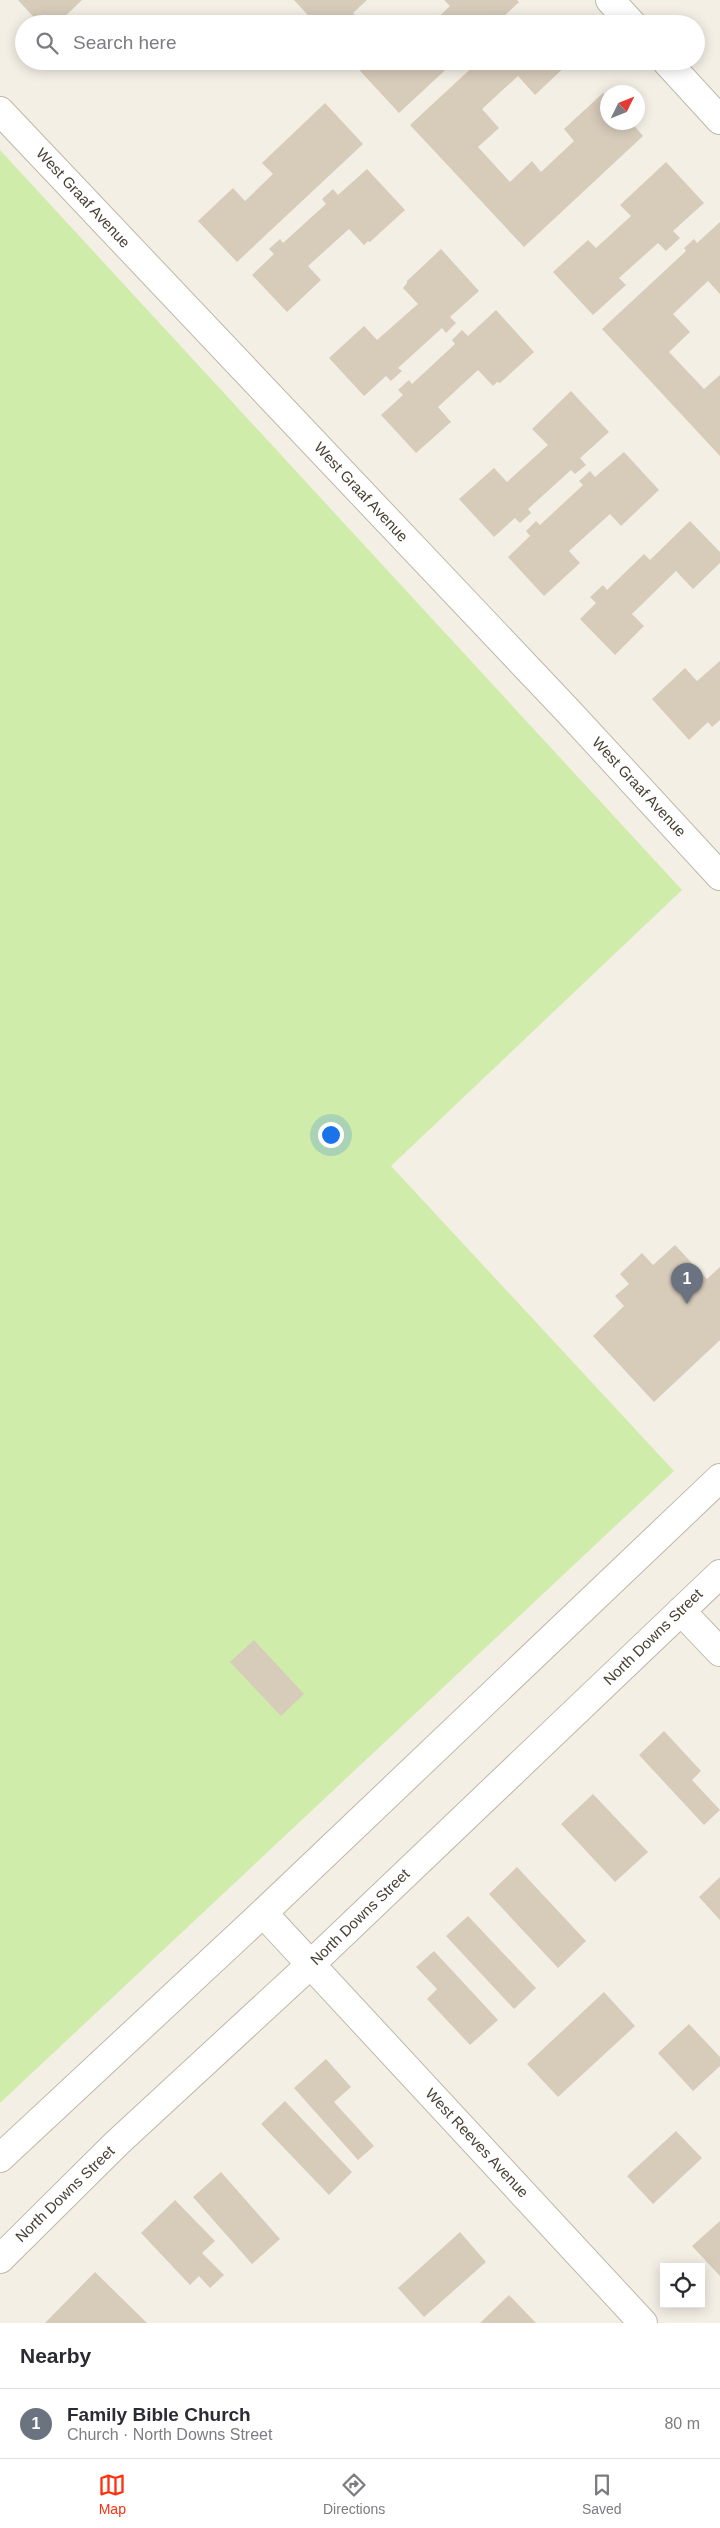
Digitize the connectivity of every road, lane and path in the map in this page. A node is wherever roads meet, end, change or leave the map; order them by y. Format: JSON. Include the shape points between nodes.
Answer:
{"nodes":[{"id":1,"x":610,"y":0,"type":"edge"},
{"id":2,"x":624,"y":15,"type":"edge"},
{"id":3,"x":674,"y":70,"type":"edge"},
{"id":4,"x":0,"y":110,"type":"edge"},
{"id":5,"x":720,"y":120,"type":"edge"},
{"id":6,"x":720,"y":876,"type":"edge"},
{"id":7,"x":720,"y":1478,"type":"edge"},
{"id":8,"x":720,"y":1574,"type":"edge"},
{"id":9,"x":681,"y":1610,"type":"junction"},
{"id":10,"x":720,"y":1652,"type":"edge"},
{"id":11,"x":263,"y":1913,"type":"junction"},
{"id":12,"x":311,"y":1964,"type":"junction"},
{"id":13,"x":0,"y":2158,"type":"edge"},
{"id":14,"x":0,"y":2258,"type":"edge"},
{"id":15,"x":643,"y":2323,"type":"edge"}],
"edges":[{"from":1,"to":2,"type":"street"},
{"from":3,"to":5,"type":"street"},
{"from":4,"to":6,"type":"street","name":"West Graaf Avenue","via":[[568,710]]},
{"from":7,"to":11,"type":"street"},
{"from":8,"to":9,"type":"street","name":"North Downs Street"},
{"from":9,"to":10,"type":"street"},
{"from":9,"to":12,"type":"street","name":"North Downs Street"},
{"from":11,"to":12,"type":"street","name":"West Reeves Avenue"},
{"from":11,"to":13,"type":"street"},
{"from":12,"to":14,"type":"street","name":"North Downs Street","via":[[117,2143]]},
{"from":12,"to":15,"type":"street","name":"West Reeves Avenue"}]}
